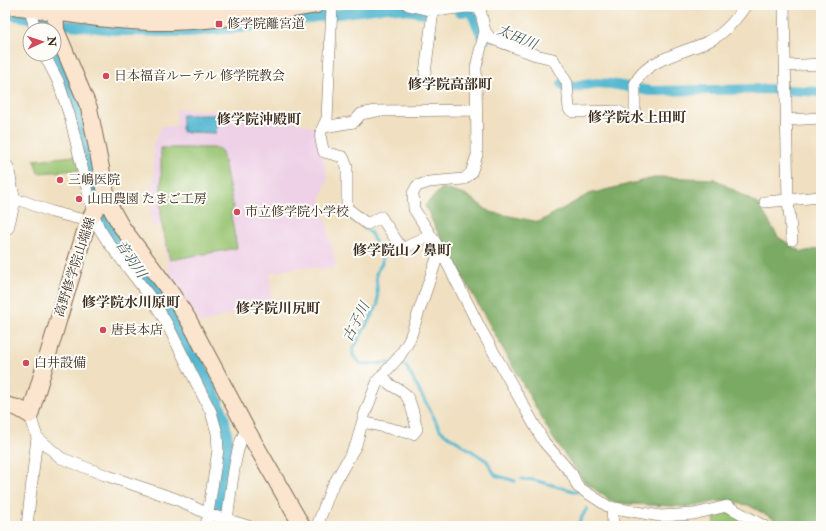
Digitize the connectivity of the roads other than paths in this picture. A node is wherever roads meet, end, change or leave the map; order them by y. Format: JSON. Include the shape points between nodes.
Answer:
{"nodes":[{"id":1,"x":7,"y":5,"type":"edge"},
{"id":2,"x":95,"y":5,"type":"edge"},
{"id":3,"x":243,"y":5,"type":"edge"},
{"id":4,"x":316,"y":5,"type":"edge"},
{"id":5,"x":408,"y":5,"type":"edge"},
{"id":6,"x":746,"y":5,"type":"edge"},
{"id":7,"x":784,"y":5,"type":"edge"},
{"id":8,"x":479,"y":6,"type":"edge"},
{"id":9,"x":433,"y":11,"type":"junction"},
{"id":10,"x":333,"y":12,"type":"edge"},
{"id":11,"x":39,"y":13,"type":"edge"},
{"id":12,"x":485,"y":31,"type":"junction"},
{"id":13,"x":48,"y":62,"type":"edge"},
{"id":14,"x":821,"y":64,"type":"edge"},
{"id":15,"x":786,"y":66,"type":"junction"},
{"id":16,"x":425,"y":73,"type":"dead end"},
{"id":17,"x":475,"y":110,"type":"junction"},
{"id":18,"x":821,"y":118,"type":"edge"},
{"id":19,"x":787,"y":120,"type":"junction"},
{"id":20,"x":323,"y":127,"type":"junction"},
{"id":21,"x":5,"y":167,"type":"edge"},
{"id":22,"x":821,"y":197,"type":"edge"},
{"id":23,"x":788,"y":200,"type":"junction"},
{"id":24,"x":15,"y":201,"type":"junction"},
{"id":25,"x":765,"y":202,"type":"dead end"},
{"id":26,"x":97,"y":206,"type":"junction"},
{"id":27,"x":5,"y":228,"type":"edge"},
{"id":28,"x":430,"y":235,"type":"junction"},
{"id":29,"x":792,"y":240,"type":"dead end"},
{"id":30,"x":440,"y":249,"type":"junction"},
{"id":31,"x":383,"y":374,"type":"junction"},
{"id":32,"x":5,"y":405,"type":"edge"},
{"id":33,"x":30,"y":415,"type":"junction"},
{"id":34,"x":362,"y":422,"type":"junction"},
{"id":35,"x":247,"y":430,"type":"junction"},
{"id":36,"x":37,"y":437,"type":"junction"},
{"id":37,"x":612,"y":507,"type":"junction"},
{"id":38,"x":208,"y":514,"type":"junction"},
{"id":39,"x":226,"y":523,"type":"edge"},
{"id":40,"x":27,"y":526,"type":"edge"},
{"id":41,"x":206,"y":526,"type":"edge"},
{"id":42,"x":248,"y":526,"type":"edge"},
{"id":43,"x":302,"y":526,"type":"edge"},
{"id":44,"x":317,"y":526,"type":"edge"},
{"id":45,"x":613,"y":526,"type":"edge"},
{"id":46,"x":764,"y":526,"type":"edge"}],
"edges":[{"from":1,"to":11,"type":"street"},
{"from":2,"to":3,"type":"street","via":[[170,9],[212,9]]},
{"from":4,"to":11,"type":"street","via":[[218,19],[172,22]]},
{"from":5,"to":9,"type":"street"},
{"from":6,"to":12,"type":"street","via":[[725,30],[711,40],[656,62],[637,80],[635,117],[626,116],[618,110],[573,112],[569,109],[567,83],[553,59],[490,38]]},
{"from":7,"to":15,"type":"street"},
{"from":8,"to":9,"type":"street"},
{"from":8,"to":12,"type":"street"},
{"from":9,"to":16,"type":"street"},
{"from":10,"to":20,"type":"street","via":[[327,119]]},
{"from":11,"to":26,"type":"street","name":"高野修学院山端線","via":[[56,30],[89,108]]},
{"from":12,"to":17,"type":"street","via":[[476,67]]},
{"from":13,"to":26,"type":"street","via":[[58,81]]},
{"from":14,"to":15,"type":"street"},
{"from":15,"to":19,"type":"street"},
{"from":17,"to":20,"type":"street","via":[[376,111],[361,114],[354,122]]},
{"from":17,"to":28,"type":"street","via":[[477,154],[471,173],[464,179],[429,182],[417,186],[413,193],[414,209]]},
{"from":18,"to":19,"type":"street"},
{"from":19,"to":23,"type":"street"},
{"from":20,"to":28,"type":"street","via":[[320,132],[324,152],[343,157],[347,166],[347,208],[367,224],[381,217],[402,249]]},
{"from":21,"to":24,"type":"street","via":[[8,167]]},
{"from":22,"to":23,"type":"street"},
{"from":23,"to":25,"type":"street"},
{"from":23,"to":29,"type":"street"},
{"from":24,"to":26,"type":"street","via":[[23,201],[52,212]]},
{"from":24,"to":27,"type":"street","via":[[8,228]]},
{"from":26,"to":33,"type":"street","name":"高野修学院山端線"},
{"from":26,"to":35,"type":"street","via":[[121,226],[170,290]]},
{"from":26,"to":38,"type":"street","via":[[108,242],[154,302],[211,412],[217,433],[218,450]]},
{"from":28,"to":30,"type":"street"},
{"from":30,"to":31,"type":"street","via":[[409,341],[399,357]]},
{"from":30,"to":37,"type":"street","via":[[480,328],[544,442],[572,474],[578,487]]},
{"from":31,"to":34,"type":"street","via":[[378,380]]},
{"from":31,"to":34,"type":"street","via":[[388,384],[408,398],[417,429],[413,434]]},
{"from":32,"to":33,"type":"street","via":[[18,408]]},
{"from":33,"to":36,"type":"street"},
{"from":34,"to":44,"type":"street","via":[[356,445],[331,489]]},
{"from":35,"to":39,"type":"street","via":[[243,434],[235,466]]},
{"from":35,"to":43,"type":"street"},
{"from":36,"to":38,"type":"street","via":[[61,458],[176,499]]},
{"from":36,"to":40,"type":"street"},
{"from":37,"to":45,"type":"street"},
{"from":37,"to":46,"type":"street","via":[[660,516],[694,514],[727,506]]},
{"from":38,"to":39,"type":"street"},
{"from":38,"to":41,"type":"street"},
{"from":39,"to":42,"type":"street"}]}
